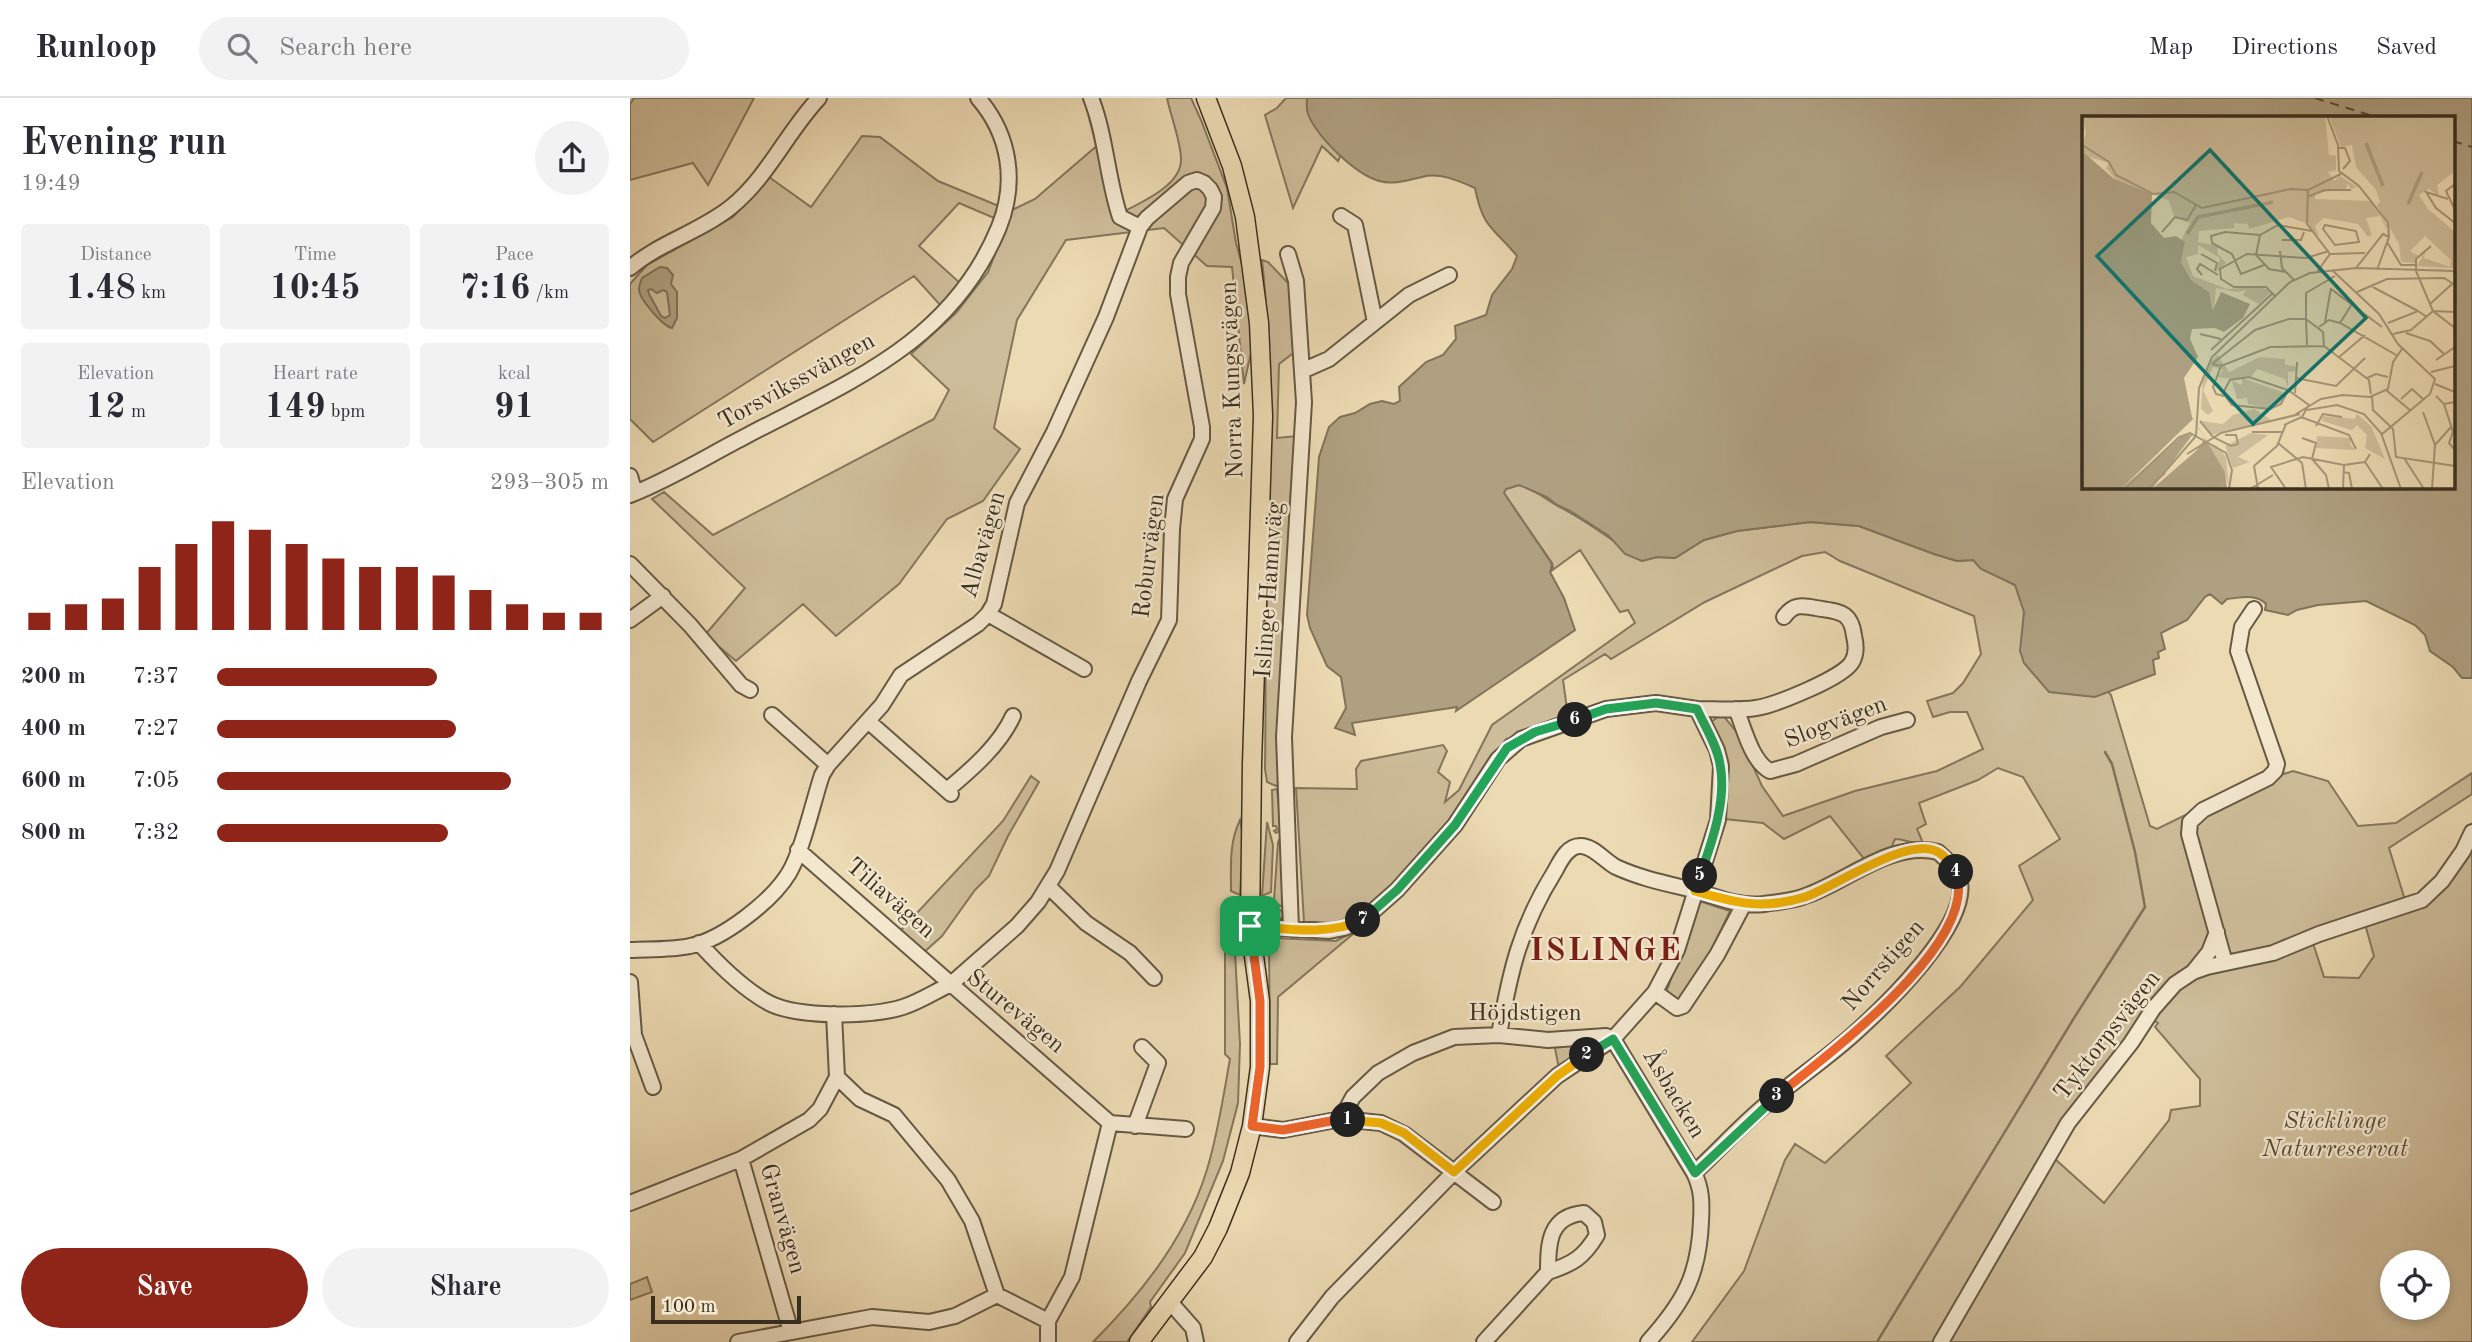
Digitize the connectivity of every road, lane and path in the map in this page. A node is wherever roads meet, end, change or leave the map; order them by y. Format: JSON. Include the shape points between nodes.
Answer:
{"nodes":[{"id":1,"x":819,"y":98,"type":"edge"},
{"id":2,"x":978,"y":98,"type":"edge"},
{"id":3,"x":1091,"y":98,"type":"edge"},
{"id":4,"x":1206,"y":98,"type":"edge"},
{"id":5,"x":1205,"y":183,"type":"joint"},
{"id":6,"x":1341,"y":216,"type":"dead end"},
{"id":7,"x":1140,"y":227,"type":"junction"},
{"id":8,"x":1288,"y":254,"type":"dead end"},
{"id":9,"x":630,"y":268,"type":"edge"},
{"id":10,"x":1449,"y":275,"type":"dead end"},
{"id":11,"x":1375,"y":322,"type":"junction"},
{"id":12,"x":1302,"y":371,"type":"junction"},
{"id":13,"x":630,"y":476,"type":"edge"},
{"id":14,"x":633,"y":494,"type":"edge"},
{"id":15,"x":630,"y":564,"type":"edge"},
{"id":16,"x":663,"y":596,"type":"junction"},
{"id":17,"x":2254,"y":609,"type":"dead end"},
{"id":18,"x":988,"y":614,"type":"junction"},
{"id":19,"x":1784,"y":617,"type":"dead end"},
{"id":20,"x":630,"y":620,"type":"edge"},
{"id":21,"x":1084,"y":670,"type":"dead end"},
{"id":22,"x":750,"y":690,"type":"dead end"},
{"id":23,"x":1697,"y":709,"type":"junction"},
{"id":24,"x":1736,"y":709,"type":"junction"},
{"id":25,"x":772,"y":715,"type":"dead end"},
{"id":26,"x":1013,"y":716,"type":"dead end"},
{"id":27,"x":1908,"y":720,"type":"dead end"},
{"id":28,"x":869,"y":722,"type":"junction"},
{"id":29,"x":828,"y":765,"type":"junction"},
{"id":30,"x":2472,"y":832,"type":"edge"},
{"id":31,"x":798,"y":850,"type":"junction"},
{"id":32,"x":1049,"y":887,"type":"junction"},
{"id":33,"x":1695,"y":891,"type":"junction"},
{"id":34,"x":1744,"y":904,"type":"junction"},
{"id":35,"x":1250,"y":926,"type":"junction"},
{"id":36,"x":1291,"y":929,"type":"junction"},
{"id":37,"x":2217,"y":932,"type":"junction"},
{"id":38,"x":699,"y":943,"type":"junction"},
{"id":39,"x":630,"y":950,"type":"edge"},
{"id":40,"x":2225,"y":963,"type":"junction"},
{"id":41,"x":2193,"y":972,"type":"junction"},
{"id":42,"x":1154,"y":978,"type":"dead end"},
{"id":43,"x":630,"y":982,"type":"edge"},
{"id":44,"x":951,"y":984,"type":"junction"},
{"id":45,"x":1655,"y":992,"type":"junction"},
{"id":46,"x":834,"y":1014,"type":"junction"},
{"id":47,"x":1499,"y":1035,"type":"junction"},
{"id":48,"x":1613,"y":1039,"type":"junction"},
{"id":49,"x":1142,"y":1047,"type":"dead end"},
{"id":50,"x":836,"y":1077,"type":"junction"},
{"id":51,"x":653,"y":1087,"type":"dead end"},
{"id":52,"x":1341,"y":1119,"type":"junction"},
{"id":53,"x":1110,"y":1123,"type":"junction"},
{"id":54,"x":1135,"y":1126,"type":"junction"},
{"id":55,"x":1252,"y":1126,"type":"junction"},
{"id":56,"x":1186,"y":1129,"type":"dead end"},
{"id":57,"x":741,"y":1159,"type":"junction"},
{"id":58,"x":1454,"y":1172,"type":"junction"},
{"id":59,"x":1695,"y":1173,"type":"junction"},
{"id":60,"x":1493,"y":1202,"type":"dead end"},
{"id":61,"x":630,"y":1203,"type":"edge"},
{"id":62,"x":1548,"y":1272,"type":"dead end"},
{"id":63,"x":997,"y":1295,"type":"junction"},
{"id":64,"x":1170,"y":1302,"type":"junction"},
{"id":65,"x":1048,"y":1321,"type":"junction"},
{"id":66,"x":791,"y":1332,"type":"junction"},
{"id":67,"x":738,"y":1342,"type":"edge"},
{"id":68,"x":1048,"y":1342,"type":"edge"},
{"id":69,"x":1139,"y":1342,"type":"edge"},
{"id":70,"x":1196,"y":1342,"type":"edge"},
{"id":71,"x":1297,"y":1342,"type":"edge"},
{"id":72,"x":1484,"y":1342,"type":"edge"},
{"id":73,"x":1648,"y":1342,"type":"edge"},
{"id":74,"x":1941,"y":1342,"type":"edge"}],
"edges":[{"from":1,"to":9,"type":"street","via":[[738,201]]},
{"from":2,"to":14,"type":"street","name":"Torsvikssvängen","via":[[1004,145],[1009,191],[990,248],[957,300],[900,351],[858,378]]},
{"from":3,"to":7,"type":"street","via":[[1120,217]]},
{"from":4,"to":35,"type":"main road","name":"Norra Kungsvägen","via":[[1232,166],[1245,217],[1259,323],[1263,416]]},
{"from":5,"to":7,"type":"street","name":"Albavägen","via":[[1188,183]]},
{"from":5,"to":32,"type":"street","name":"Roburvägen","via":[[1214,197],[1213,208],[1181,263],[1178,277],[1202,439],[1175,499],[1169,620]]},
{"from":6,"to":11,"type":"street","via":[[1355,225]]},
{"from":7,"to":18,"type":"street","name":"Albavägen","via":[[1054,432],[1017,503]]},
{"from":8,"to":12,"type":"street","name":"Islinge Hamnväg","via":[[1296,281]]},
{"from":10,"to":11,"type":"street","via":[[1409,295]]},
{"from":11,"to":12,"type":"street","via":[[1329,359]]},
{"from":12,"to":36,"type":"street","name":"Islinge Hamnväg","via":[[1303,434],[1284,737]]},
{"from":13,"to":14,"type":"street","name":"Torsvikssvängen"},
{"from":15,"to":16,"type":"street"},
{"from":16,"to":20,"type":"street"},
{"from":16,"to":22,"type":"street"},
{"from":17,"to":37,"type":"street","via":[[2242,627],[2238,651],[2277,764],[2268,778],[2203,810],[2190,822],[2189,834]]},
{"from":18,"to":21,"type":"street"},
{"from":18,"to":28,"type":"street","name":"Albavägen","via":[[901,675]]},
{"from":19,"to":24,"type":"street","via":[[1790,608],[1802,605],[1848,617],[1856,650],[1853,661],[1834,676],[1770,705]]},
{"from":23,"to":24,"type":"street"},
{"from":23,"to":33,"type":"street","via":[[1717,750],[1721,775],[1718,820]]},
{"from":23,"to":36,"type":"street","via":[[1656,703],[1606,709],[1521,739],[1498,759],[1455,825],[1380,906],[1345,928]]},
{"from":24,"to":27,"type":"street","name":"Slogvägen","via":[[1757,758],[1770,771]]},
{"from":25,"to":29,"type":"street"},
{"from":26,"to":28,"type":"street","via":[[1008,728],[949,792]]},
{"from":28,"to":29,"type":"street","name":"Albavägen"},
{"from":29,"to":31,"type":"street","name":"Albavägen"},
{"from":30,"to":40,"type":"street","name":"Tyktorpsvägen","via":[[2442,881],[2422,900],[2273,953]]},
{"from":31,"to":38,"type":"street","name":"Albavägen","via":[[789,873],[771,895],[730,928]]},
{"from":31,"to":44,"type":"street","name":"Tiliavägen"},
{"from":32,"to":42,"type":"street"},
{"from":32,"to":44,"type":"street","name":"Roburvägen","via":[[1017,926]]},
{"from":33,"to":34,"type":"street","name":"Norrstigen"},
{"from":33,"to":45,"type":"street","via":[[1677,950]]},
{"from":33,"to":47,"type":"street","name":"Norrstigen","via":[[1614,866],[1586,847],[1578,845],[1568,851],[1522,934]]},
{"from":34,"to":45,"type":"street","via":[[1683,1006],[1677,1008]]},
{"from":34,"to":59,"type":"street","name":"Norrstigen","via":[[1803,897],[1875,862],[1915,849],[1938,852],[1956,871],[1960,895],[1945,931],[1909,979],[1856,1033],[1766,1104]]},
{"from":35,"to":36,"type":"street"},
{"from":35,"to":55,"type":"main road","via":[[1260,1001],[1260,1067]]},
{"from":37,"to":40,"type":"street"},
{"from":37,"to":41,"type":"street"},
{"from":38,"to":39,"type":"street"},
{"from":38,"to":46,"type":"street","name":"Sturevägen","via":[[718,964],[768,1002],[784,1009]]},
{"from":40,"to":41,"type":"street","name":"Tyktorpsvägen"},
{"from":41,"to":74,"type":"street","name":"Tyktorpsvägen","via":[[2165,994],[2068,1123]]},
{"from":43,"to":51,"type":"street","via":[[634,1035]]},
{"from":44,"to":46,"type":"street","name":"Sturevägen","via":[[903,1007]]},
{"from":44,"to":53,"type":"street","name":"Sturevägen"},
{"from":45,"to":48,"type":"street"},
{"from":46,"to":50,"type":"street"},
{"from":47,"to":48,"type":"street","name":"Höjdstigen","via":[[1548,1040],[1599,1035]]},
{"from":47,"to":52,"type":"street","name":"Höjdstigen","via":[[1454,1037],[1395,1062],[1353,1097]]},
{"from":48,"to":58,"type":"street","via":[[1557,1076]]},
{"from":48,"to":59,"type":"street","name":"Åsbacken"},
{"from":49,"to":54,"type":"street","via":[[1158,1063]]},
{"from":50,"to":57,"type":"street","via":[[820,1109],[808,1120]]},
{"from":50,"to":63,"type":"street","via":[[860,1099],[894,1115],[948,1181],[972,1221]]},
{"from":52,"to":55,"type":"street","via":[[1283,1130]]},
{"from":52,"to":58,"type":"street","via":[[1381,1123],[1404,1133]]},
{"from":53,"to":54,"type":"street"},
{"from":53,"to":65,"type":"street","via":[[1072,1277]]},
{"from":54,"to":56,"type":"street"},
{"from":55,"to":64,"type":"main road","via":[[1218,1228]]},
{"from":57,"to":61,"type":"street"},
{"from":57,"to":66,"type":"street","name":"Granvägen"},
{"from":58,"to":60,"type":"street"},
{"from":58,"to":71,"type":"street","via":[[1332,1297]]},
{"from":59,"to":73,"type":"street","via":[[1702,1199],[1698,1261],[1680,1302]]},
{"from":62,"to":72,"type":"street"},
{"from":63,"to":65,"type":"street"},
{"from":63,"to":66,"type":"street","via":[[955,1316],[929,1322],[872,1317]]},
{"from":64,"to":69,"type":"main road"},
{"from":64,"to":70,"type":"street","via":[[1193,1328]]},
{"from":65,"to":68,"type":"street"},
{"from":66,"to":67,"type":"street"}]}
